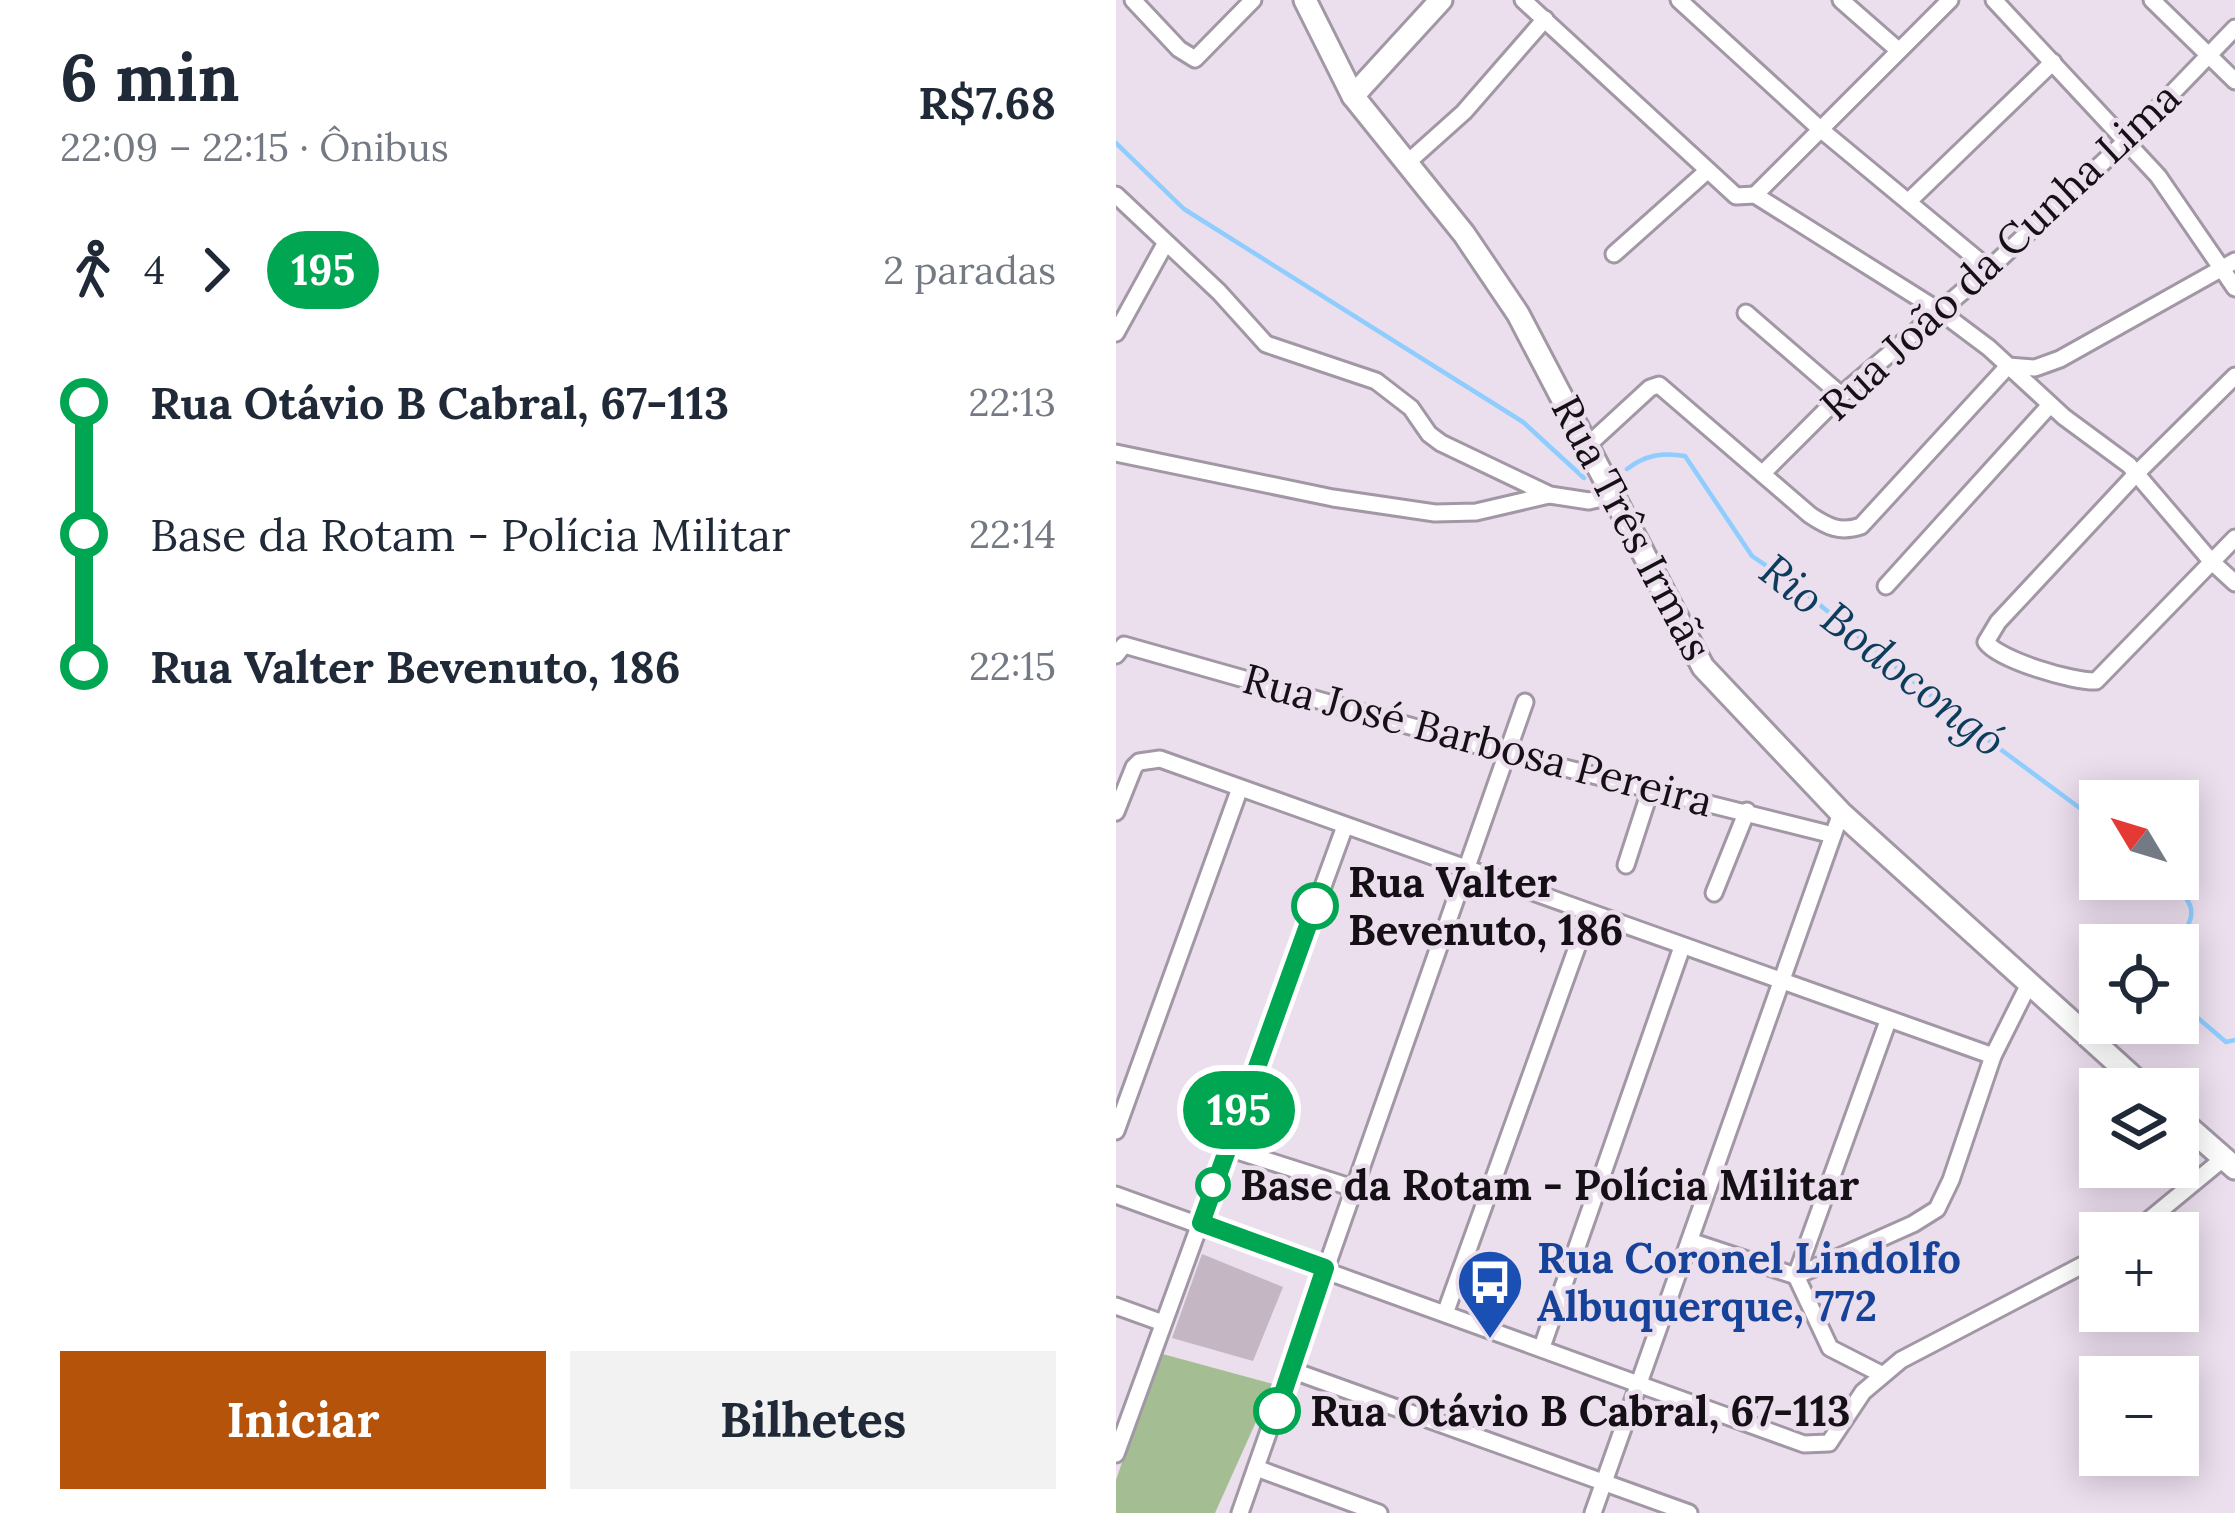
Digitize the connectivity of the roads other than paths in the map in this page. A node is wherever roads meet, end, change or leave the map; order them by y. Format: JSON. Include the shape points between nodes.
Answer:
{"nodes":[{"id":1,"x":1133,"y":0,"type":"edge"},
{"id":2,"x":1253,"y":0,"type":"edge"},
{"id":3,"x":1305,"y":0,"type":"edge"},
{"id":4,"x":1441,"y":0,"type":"edge"},
{"id":5,"x":1523,"y":0,"type":"edge"},
{"id":6,"x":1679,"y":0,"type":"edge"},
{"id":7,"x":1841,"y":0,"type":"edge"},
{"id":8,"x":1950,"y":0,"type":"edge"},
{"id":9,"x":1994,"y":0,"type":"edge"},
{"id":10,"x":2152,"y":0,"type":"edge"},
{"id":11,"x":1545,"y":19,"type":"junction"},
{"id":12,"x":2235,"y":28,"type":"edge"},
{"id":13,"x":1898,"y":50,"type":"junction"},
{"id":14,"x":2210,"y":56,"type":"junction"},
{"id":15,"x":2053,"y":62,"type":"junction"},
{"id":16,"x":2235,"y":81,"type":"edge"},
{"id":17,"x":1353,"y":96,"type":"junction"},
{"id":18,"x":1819,"y":128,"type":"junction"},
{"id":19,"x":2127,"y":140,"type":"junction"},
{"id":20,"x":1407,"y":163,"type":"junction"},
{"id":21,"x":1706,"y":171,"type":"junction"},
{"id":22,"x":1116,"y":195,"type":"edge"},
{"id":23,"x":1755,"y":195,"type":"junction"},
{"id":24,"x":1909,"y":201,"type":"junction"},
{"id":25,"x":1165,"y":244,"type":"junction"},
{"id":26,"x":1614,"y":254,"type":"dead end"},
{"id":27,"x":2228,"y":264,"type":"edge"},
{"id":28,"x":1989,"y":269,"type":"junction"},
{"id":29,"x":2235,"y":288,"type":"edge"},
{"id":30,"x":1941,"y":311,"type":"junction"},
{"id":31,"x":1746,"y":313,"type":"dead end"},
{"id":32,"x":1116,"y":333,"type":"edge"},
{"id":33,"x":2008,"y":366,"type":"junction"},
{"id":34,"x":2235,"y":376,"type":"edge"},
{"id":35,"x":1841,"y":395,"type":"junction"},
{"id":36,"x":2050,"y":404,"type":"junction"},
{"id":37,"x":1588,"y":445,"type":"junction"},
{"id":38,"x":1116,"y":452,"type":"edge"},
{"id":39,"x":1764,"y":472,"type":"junction"},
{"id":40,"x":2137,"y":473,"type":"junction"},
{"id":41,"x":1614,"y":493,"type":"junction"},
{"id":42,"x":1550,"y":495,"type":"junction"},
{"id":43,"x":2235,"y":538,"type":"edge"},
{"id":44,"x":2211,"y":561,"type":"junction"},
{"id":45,"x":2235,"y":583,"type":"edge"},
{"id":46,"x":1886,"y":586,"type":"dead end"},
{"id":47,"x":1120,"y":650,"type":"edge"},
{"id":48,"x":1526,"y":703,"type":"dead end"},
{"id":49,"x":1509,"y":754,"type":"junction"},
{"id":50,"x":1240,"y":788,"type":"junction"},
{"id":51,"x":1651,"y":788,"type":"junction"},
{"id":52,"x":1747,"y":811,"type":"junction"},
{"id":53,"x":1116,"y":812,"type":"edge"},
{"id":54,"x":1837,"y":824,"type":"junction"},
{"id":55,"x":1345,"y":826,"type":"junction"},
{"id":56,"x":1626,"y":865,"type":"dead end"},
{"id":57,"x":1468,"y":872,"type":"junction"},
{"id":58,"x":1714,"y":893,"type":"dead end"},
{"id":59,"x":1589,"y":914,"type":"junction"},
{"id":60,"x":1682,"y":947,"type":"junction"},
{"id":61,"x":1782,"y":982,"type":"junction"},
{"id":62,"x":2029,"y":984,"type":"junction"},
{"id":63,"x":1888,"y":1021,"type":"junction"},
{"id":64,"x":1993,"y":1057,"type":"junction"},
{"id":65,"x":2123,"y":1068,"type":"edge"},
{"id":66,"x":1116,"y":1130,"type":"edge"},
{"id":67,"x":2199,"y":1137,"type":"edge"},
{"id":68,"x":1225,"y":1147,"type":"junction"},
{"id":69,"x":2229,"y":1163,"type":"edge"},
{"id":70,"x":1353,"y":1188,"type":"junction"},
{"id":71,"x":1116,"y":1195,"type":"edge"},
{"id":72,"x":2162,"y":1212,"type":"edge"},
{"id":73,"x":1201,"y":1223,"type":"junction"},
{"id":74,"x":1690,"y":1241,"type":"junction"},
{"id":75,"x":2079,"y":1267,"type":"edge"},
{"id":76,"x":1325,"y":1268,"type":"junction"},
{"id":77,"x":1796,"y":1276,"type":"junction"},
{"id":78,"x":1116,"y":1306,"type":"edge"},
{"id":79,"x":1446,"y":1311,"type":"junction"},
{"id":80,"x":1162,"y":1322,"type":"junction"},
{"id":81,"x":1542,"y":1347,"type":"junction"},
{"id":82,"x":1291,"y":1370,"type":"junction"},
{"id":83,"x":1881,"y":1373,"type":"junction"},
{"id":84,"x":1641,"y":1382,"type":"junction"},
{"id":85,"x":1121,"y":1422,"type":"edge"},
{"id":86,"x":1116,"y":1454,"type":"edge"},
{"id":87,"x":1256,"y":1468,"type":"junction"},
{"id":88,"x":1604,"y":1483,"type":"junction"},
{"id":89,"x":1240,"y":1513,"type":"edge"},
{"id":90,"x":1379,"y":1513,"type":"edge"},
{"id":91,"x":1593,"y":1513,"type":"edge"},
{"id":92,"x":1689,"y":1513,"type":"edge"}],
"edges":[{"from":1,"to":2,"type":"street","via":[[1179,49],[1200,58]]},
{"from":3,"to":17,"type":"street","name":"Rua Três Irmãs"},
{"from":4,"to":17,"type":"street"},
{"from":5,"to":11,"type":"street"},
{"from":6,"to":18,"type":"street"},
{"from":7,"to":13,"type":"street"},
{"from":8,"to":13,"type":"street"},
{"from":9,"to":15,"type":"street"},
{"from":10,"to":14,"type":"street"},
{"from":11,"to":20,"type":"street"},
{"from":11,"to":21,"type":"street"},
{"from":12,"to":14,"type":"street","name":"Rua João da Cunha Lima"},
{"from":13,"to":18,"type":"street"},
{"from":14,"to":16,"type":"street"},
{"from":14,"to":19,"type":"street","name":"Rua João da Cunha Lima"},
{"from":15,"to":19,"type":"street"},
{"from":15,"to":24,"type":"street"},
{"from":17,"to":20,"type":"street","name":"Rua Três Irmãs"},
{"from":18,"to":23,"type":"street"},
{"from":18,"to":24,"type":"street"},
{"from":19,"to":27,"type":"street"},
{"from":19,"to":28,"type":"street","name":"Rua João da Cunha Lima"},
{"from":20,"to":37,"type":"street","name":"Rua Três Irmãs","via":[[1493,274]]},
{"from":21,"to":23,"type":"street","via":[[1736,196]]},
{"from":21,"to":26,"type":"street"},
{"from":22,"to":25,"type":"street"},
{"from":23,"to":30,"type":"street"},
{"from":24,"to":28,"type":"street"},
{"from":25,"to":32,"type":"street"},
{"from":25,"to":42,"type":"street","via":[[1266,344],[1376,381],[1441,443]]},
{"from":27,"to":29,"type":"street"},
{"from":27,"to":33,"type":"street","via":[[2060,359]]},
{"from":28,"to":30,"type":"street","name":"Rua João da Cunha Lima"},
{"from":30,"to":33,"type":"street"},
{"from":30,"to":35,"type":"street","name":"Rua João da Cunha Lima"},
{"from":31,"to":35,"type":"street"},
{"from":33,"to":36,"type":"street"},
{"from":33,"to":39,"type":"street","via":[[1861,526],[1824,525]]},
{"from":34,"to":40,"type":"street"},
{"from":35,"to":39,"type":"street","name":"Rua João da Cunha Lima"},
{"from":36,"to":40,"type":"street"},
{"from":36,"to":46,"type":"street"},
{"from":37,"to":39,"type":"street","via":[[1659,385]]},
{"from":37,"to":41,"type":"street","name":"Rua Três Irmãs"},
{"from":38,"to":42,"type":"street","via":[[1435,513]]},
{"from":40,"to":44,"type":"street"},
{"from":40,"to":44,"type":"street","via":[[1986,643],[2090,682]]},
{"from":41,"to":42,"type":"street","via":[[1589,501]]},
{"from":41,"to":54,"type":"street","name":"Rua Três Irmãs","via":[[1703,668]]},
{"from":43,"to":44,"type":"street"},
{"from":44,"to":45,"type":"street"},
{"from":47,"to":49,"type":"street","name":"Rua José Barbosa Pereira"},
{"from":48,"to":49,"type":"street"},
{"from":49,"to":51,"type":"street","name":"Rua José Barbosa Pereira"},
{"from":49,"to":57,"type":"street"},
{"from":50,"to":53,"type":"street","via":[[1160,759],[1139,762]]},
{"from":50,"to":55,"type":"street"},
{"from":50,"to":66,"type":"street"},
{"from":51,"to":52,"type":"street","name":"Rua José Barbosa Pereira"},
{"from":51,"to":56,"type":"street"},
{"from":52,"to":54,"type":"street","name":"Rua José Barbosa Pereira"},
{"from":52,"to":58,"type":"street"},
{"from":54,"to":61,"type":"street"},
{"from":54,"to":62,"type":"street","name":"Rua Três Irmãs"},
{"from":55,"to":57,"type":"street"},
{"from":55,"to":68,"type":"street"},
{"from":57,"to":59,"type":"street"},
{"from":57,"to":70,"type":"street"},
{"from":59,"to":60,"type":"street"},
{"from":59,"to":79,"type":"street"},
{"from":60,"to":61,"type":"street"},
{"from":60,"to":81,"type":"street"},
{"from":61,"to":63,"type":"street"},
{"from":61,"to":74,"type":"street"},
{"from":62,"to":64,"type":"street"},
{"from":62,"to":65,"type":"street","name":"Rua Três Irmãs"},
{"from":63,"to":64,"type":"street"},
{"from":63,"to":77,"type":"street"},
{"from":64,"to":77,"type":"street","via":[[1937,1209]]},
{"from":67,"to":69,"type":"street"},
{"from":68,"to":70,"type":"street"},
{"from":68,"to":73,"type":"street"},
{"from":69,"to":72,"type":"street"},
{"from":70,"to":76,"type":"street"},
{"from":71,"to":73,"type":"street"},
{"from":73,"to":76,"type":"street"},
{"from":73,"to":80,"type":"street"},
{"from":74,"to":77,"type":"street"},
{"from":74,"to":84,"type":"street"},
{"from":75,"to":83,"type":"street"},
{"from":76,"to":79,"type":"street"},
{"from":76,"to":82,"type":"street"},
{"from":77,"to":83,"type":"street","via":[[1830,1348]]},
{"from":78,"to":80,"type":"street"},
{"from":79,"to":81,"type":"street"},
{"from":80,"to":85,"type":"street"},
{"from":81,"to":84,"type":"street"},
{"from":82,"to":87,"type":"street"},
{"from":82,"to":88,"type":"street"},
{"from":83,"to":84,"type":"street","via":[[1829,1443],[1804,1444]]},
{"from":84,"to":88,"type":"street"},
{"from":85,"to":86,"type":"street"},
{"from":87,"to":89,"type":"street"},
{"from":87,"to":90,"type":"street"},
{"from":88,"to":91,"type":"street"},
{"from":88,"to":92,"type":"street"}]}
